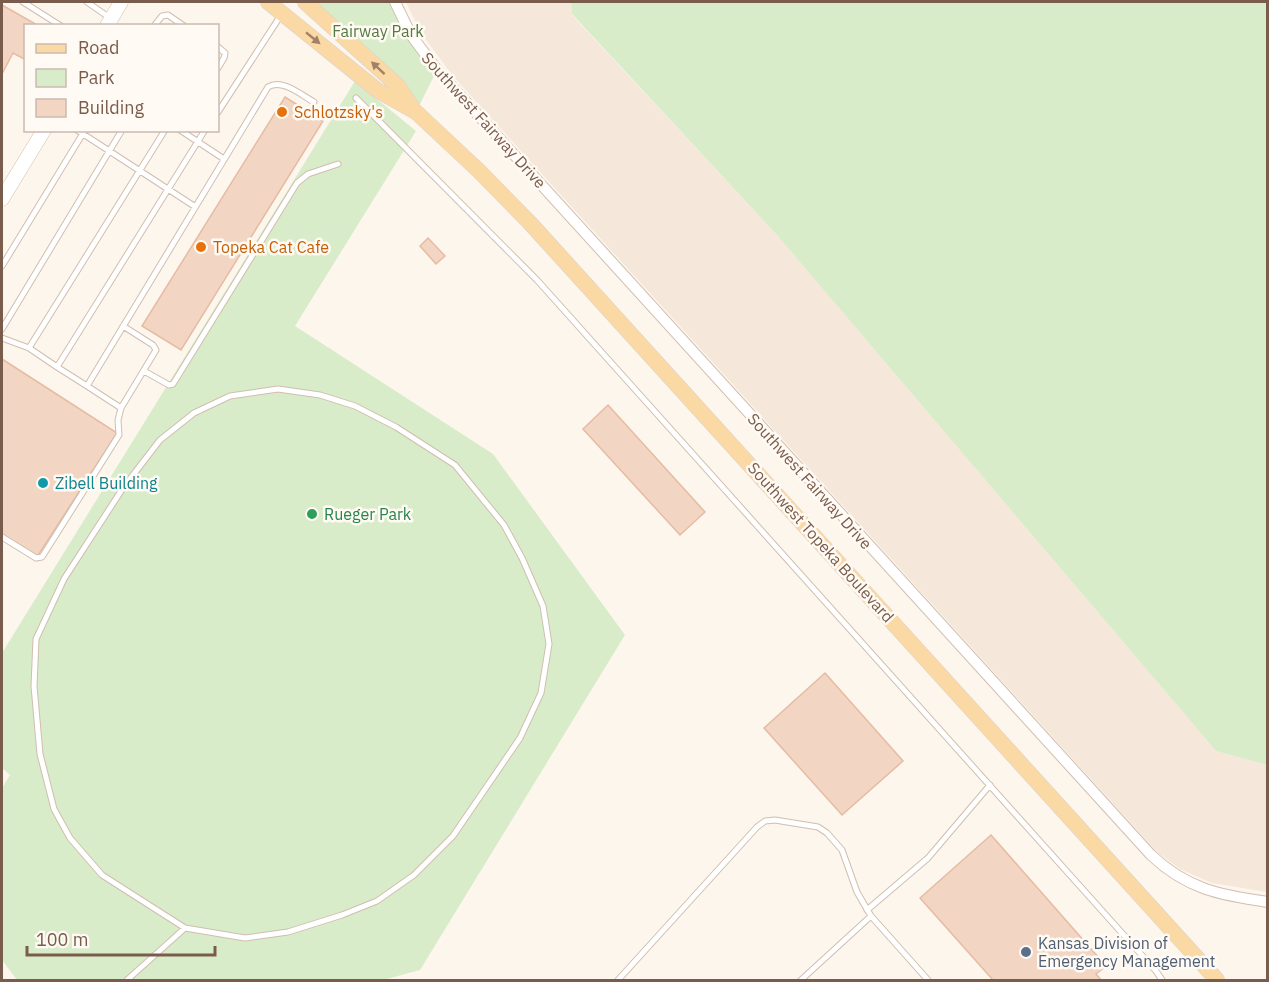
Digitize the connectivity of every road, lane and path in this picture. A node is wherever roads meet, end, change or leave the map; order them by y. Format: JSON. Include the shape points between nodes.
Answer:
{"nodes":[{"id":1,"x":23,"y":2,"type":"edge"},
{"id":2,"x":87,"y":2,"type":"edge"},
{"id":3,"x":121,"y":2,"type":"edge"},
{"id":4,"x":268,"y":2,"type":"edge"},
{"id":5,"x":305,"y":2,"type":"edge"},
{"id":6,"x":395,"y":2,"type":"edge"},
{"id":7,"x":282,"y":13,"type":"junction"},
{"id":8,"x":109,"y":22,"type":"edge"},
{"id":9,"x":58,"y":24,"type":"edge"},
{"id":10,"x":156,"y":24,"type":"edge"},
{"id":11,"x":181,"y":24,"type":"edge"},
{"id":12,"x":219,"y":48,"type":"edge"},
{"id":13,"x":219,"y":66,"type":"edge"},
{"id":14,"x":356,"y":98,"type":"dead end"},
{"id":15,"x":314,"y":102,"type":"dead end"},
{"id":16,"x":219,"y":110,"type":"edge"},
{"id":17,"x":416,"y":112,"type":"junction"},
{"id":18,"x":43,"y":132,"type":"edge"},
{"id":19,"x":84,"y":132,"type":"edge"},
{"id":20,"x":121,"y":132,"type":"edge"},
{"id":21,"x":164,"y":132,"type":"edge"},
{"id":22,"x":183,"y":132,"type":"edge"},
{"id":23,"x":204,"y":132,"type":"edge"},
{"id":24,"x":198,"y":142,"type":"junction"},
{"id":25,"x":109,"y":152,"type":"junction"},
{"id":26,"x":224,"y":159,"type":"junction"},
{"id":27,"x":338,"y":164,"type":"dead end"},
{"id":28,"x":139,"y":171,"type":"junction"},
{"id":29,"x":168,"y":189,"type":"junction"},
{"id":30,"x":4,"y":192,"type":"edge"},
{"id":31,"x":194,"y":206,"type":"junction"},
{"id":32,"x":2,"y":266,"type":"edge"},
{"id":33,"x":123,"y":326,"type":"junction"},
{"id":34,"x":2,"y":329,"type":"edge"},
{"id":35,"x":2,"y":338,"type":"edge"},
{"id":36,"x":29,"y":348,"type":"junction"},
{"id":37,"x":57,"y":367,"type":"junction"},
{"id":38,"x":144,"y":371,"type":"junction"},
{"id":39,"x":87,"y":386,"type":"junction"},
{"id":40,"x":121,"y":408,"type":"junction"},
{"id":41,"x":2,"y":537,"type":"edge"},
{"id":42,"x":990,"y":785,"type":"junction"},
{"id":43,"x":1268,"y":902,"type":"edge"},
{"id":44,"x":867,"y":910,"type":"junction"},
{"id":45,"x":871,"y":916,"type":"junction"},
{"id":46,"x":185,"y":928,"type":"junction"},
{"id":47,"x":127,"y":981,"type":"edge"},
{"id":48,"x":618,"y":981,"type":"edge"},
{"id":49,"x":801,"y":981,"type":"edge"},
{"id":50,"x":928,"y":981,"type":"edge"},
{"id":51,"x":1162,"y":981,"type":"edge"},
{"id":52,"x":1217,"y":981,"type":"edge"}],
"edges":[{"from":1,"to":9,"type":"lane"},
{"from":2,"to":8,"type":"lane"},
{"from":3,"to":8,"type":"main road"},
{"from":4,"to":7,"type":"main road","name":"Southwest Topeka Boulevard"},
{"from":17,"to":5,"type":"main road","name":"Southwest Topeka Boulevard","one_way":true,"via":[[398,87]]},
{"from":6,"to":43,"type":"street","name":"Southwest Fairway Drive","via":[[411,35],[437,70],[1151,855],[1193,885],[1228,897]]},
{"from":7,"to":16,"type":"lane"},
{"from":7,"to":17,"type":"main road","name":"Southwest Topeka Boulevard","one_way":true,"via":[[378,90]]},
{"from":10,"to":11,"type":"lane","via":[[168,15]]},
{"from":12,"to":13,"type":"lane","via":[[225,53]]},
{"from":14,"to":42,"type":"lane","via":[[537,280]]},
{"from":15,"to":26,"type":"lane","via":[[274,83]]},
{"from":17,"to":52,"type":"main road","name":"Southwest Topeka Boulevard","via":[[479,171],[596,294]]},
{"from":18,"to":30,"type":"main road"},
{"from":19,"to":25,"type":"lane"},
{"from":19,"to":32,"type":"lane"},
{"from":20,"to":25,"type":"lane"},
{"from":21,"to":28,"type":"lane"},
{"from":22,"to":24,"type":"lane"},
{"from":23,"to":24,"type":"lane"},
{"from":24,"to":26,"type":"lane"},
{"from":24,"to":29,"type":"lane"},
{"from":25,"to":28,"type":"lane"},
{"from":25,"to":34,"type":"lane"},
{"from":26,"to":31,"type":"lane"},
{"from":27,"to":38,"type":"lane","via":[[308,174],[297,183],[173,384]]},
{"from":28,"to":29,"type":"lane"},
{"from":28,"to":36,"type":"lane"},
{"from":29,"to":31,"type":"lane"},
{"from":29,"to":37,"type":"lane"},
{"from":31,"to":33,"type":"lane"},
{"from":33,"to":38,"type":"lane","via":[[156,350]]},
{"from":33,"to":39,"type":"lane"},
{"from":35,"to":36,"type":"lane"},
{"from":36,"to":37,"type":"lane"},
{"from":37,"to":39,"type":"lane"},
{"from":38,"to":40,"type":"lane"},
{"from":39,"to":40,"type":"lane"},
{"from":40,"to":41,"type":"lane","via":[[119,435],[42,557],[36,558]]},
{"from":42,"to":44,"type":"lane","via":[[928,858]]},
{"from":42,"to":51,"type":"lane"},
{"from":44,"to":45,"type":"lane"},
{"from":44,"to":48,"type":"lane","via":[[842,850],[827,833],[818,827],[765,821]]},
{"from":45,"to":49,"type":"lane"},
{"from":45,"to":50,"type":"lane"},
{"from":46,"to":46,"type":"lane","via":[[245,938],[288,932],[377,901],[414,875],[453,836],[520,738],[542,693],[549,644],[543,606],[504,525],[455,465],[396,426],[355,406],[320,395],[278,389],[230,396],[194,413],[160,440],[123,488],[64,579],[36,639],[34,686],[40,754],[54,808],[70,838],[102,875]]},
{"from":46,"to":47,"type":"lane"}]}
